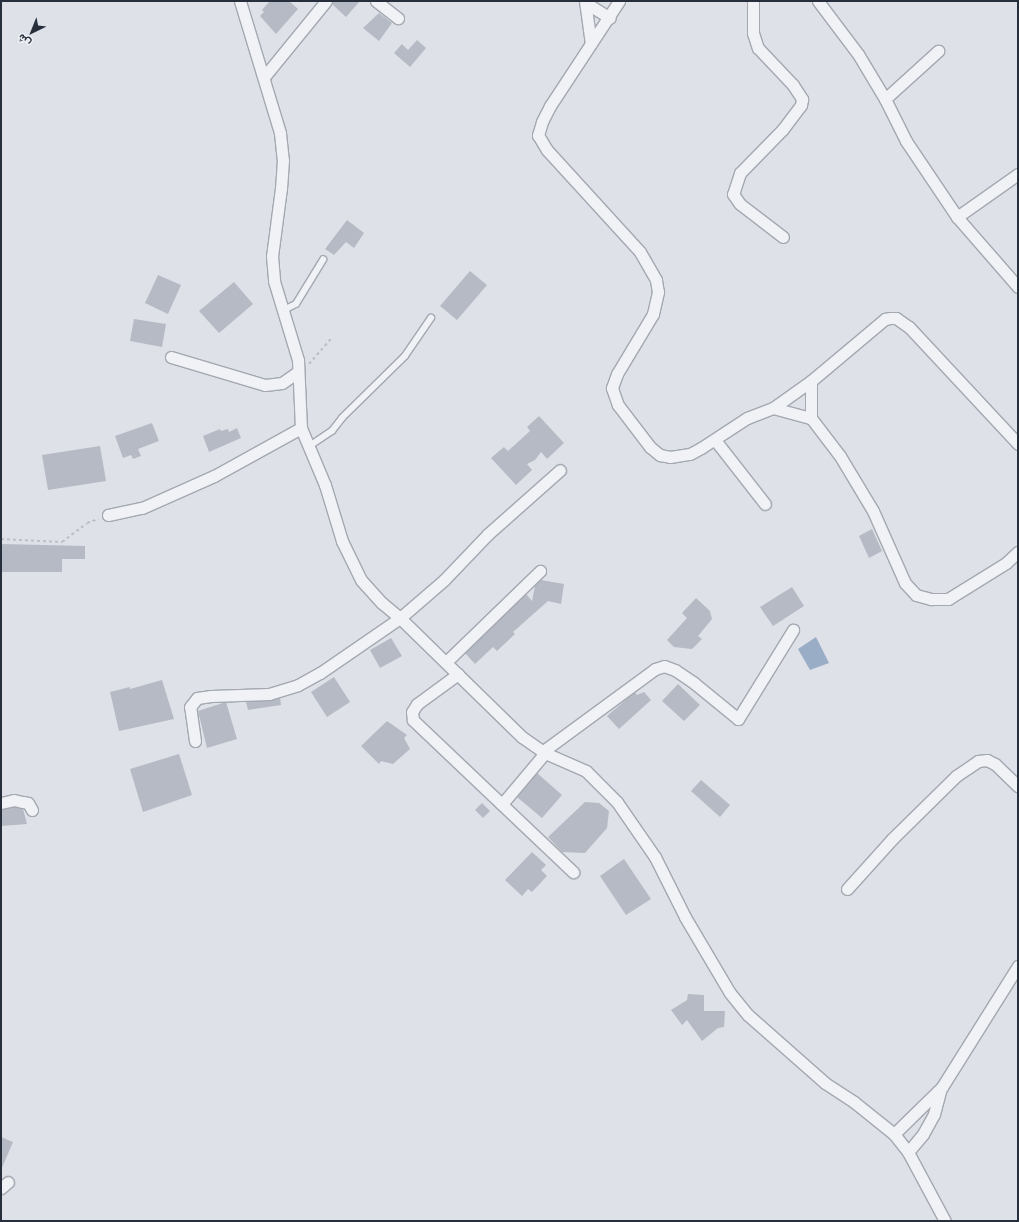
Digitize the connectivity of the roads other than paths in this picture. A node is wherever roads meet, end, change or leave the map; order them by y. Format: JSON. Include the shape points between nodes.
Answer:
{"nodes":[{"id":1,"x":240,"y":1,"type":"edge"},
{"id":2,"x":326,"y":1,"type":"edge"},
{"id":3,"x":376,"y":1,"type":"edge"},
{"id":4,"x":619,"y":1,"type":"edge"},
{"id":5,"x":753,"y":1,"type":"edge"},
{"id":6,"x":818,"y":1,"type":"edge"},
{"id":7,"x":585,"y":2,"type":"edge"},
{"id":8,"x":398,"y":18,"type":"dead end"},
{"id":9,"x":610,"y":18,"type":"junction"},
{"id":10,"x":590,"y":44,"type":"junction"},
{"id":11,"x":938,"y":51,"type":"dead end"},
{"id":12,"x":264,"y":77,"type":"junction"},
{"id":13,"x":885,"y":100,"type":"junction"},
{"id":14,"x":1018,"y":174,"type":"edge"},
{"id":15,"x":957,"y":217,"type":"junction"},
{"id":16,"x":783,"y":237,"type":"dead end"},
{"id":17,"x":323,"y":260,"type":"dead end"},
{"id":18,"x":1018,"y":287,"type":"edge"},
{"id":19,"x":284,"y":310,"type":"junction"},
{"id":20,"x":431,"y":318,"type":"dead end"},
{"id":21,"x":171,"y":357,"type":"dead end"},
{"id":22,"x":298,"y":372,"type":"junction"},
{"id":23,"x":812,"y":381,"type":"junction"},
{"id":24,"x":773,"y":408,"type":"junction"},
{"id":25,"x":811,"y":418,"type":"junction"},
{"id":26,"x":301,"y":428,"type":"junction"},
{"id":27,"x":715,"y":440,"type":"junction"},
{"id":28,"x":1018,"y":444,"type":"edge"},
{"id":29,"x":308,"y":447,"type":"junction"},
{"id":30,"x":560,"y":470,"type":"dead end"},
{"id":31,"x":766,"y":504,"type":"dead end"},
{"id":32,"x":108,"y":515,"type":"road end"},
{"id":33,"x":1018,"y":552,"type":"edge"},
{"id":34,"x":540,"y":571,"type":"dead end"},
{"id":35,"x":400,"y":618,"type":"junction"},
{"id":36,"x":793,"y":630,"type":"dead end"},
{"id":37,"x":446,"y":662,"type":"junction"},
{"id":38,"x":458,"y":674,"type":"junction"},
{"id":39,"x":195,"y":741,"type":"dead end"},
{"id":40,"x":543,"y":752,"type":"junction"},
{"id":41,"x":1018,"y":786,"type":"edge"},
{"id":42,"x":1,"y":803,"type":"edge"},
{"id":43,"x":502,"y":804,"type":"junction"},
{"id":44,"x":32,"y":810,"type":"dead end"},
{"id":45,"x":573,"y":872,"type":"dead end"},
{"id":46,"x":847,"y":888,"type":"dead end"},
{"id":47,"x":1018,"y":966,"type":"edge"},
{"id":48,"x":942,"y":1087,"type":"junction"},
{"id":49,"x":894,"y":1134,"type":"junction"},
{"id":50,"x":908,"y":1152,"type":"junction"},
{"id":51,"x":945,"y":1221,"type":"edge"}],
"edges":[{"from":1,"to":12,"type":"street"},
{"from":2,"to":12,"type":"street"},
{"from":3,"to":8,"type":"street"},
{"from":4,"to":9,"type":"street"},
{"from":5,"to":16,"type":"street","via":[[753,33],[758,48],[793,85],[802,99],[801,105],[782,130],[740,173],[733,194],[740,204]]},
{"from":6,"to":13,"type":"street","via":[[858,54]]},
{"from":7,"to":9,"type":"street"},
{"from":7,"to":10,"type":"street"},
{"from":9,"to":10,"type":"street"},
{"from":10,"to":27,"type":"street","via":[[550,106],[538,135],[547,150],[640,252],[656,280],[658,292],[653,314],[617,374],[612,388],[618,405],[630,422],[650,447],[660,455],[686,455]]},
{"from":11,"to":13,"type":"street"},
{"from":12,"to":19,"type":"street","via":[[282,142],[281,188],[272,256],[274,281]]},
{"from":13,"to":15,"type":"street","via":[[906,141]]},
{"from":14,"to":15,"type":"street"},
{"from":15,"to":18,"type":"street"},
{"from":17,"to":19,"type":"lane","via":[[296,304]]},
{"from":19,"to":22,"type":"street","via":[[298,360]]},
{"from":20,"to":29,"type":"lane","via":[[405,356],[332,431]]},
{"from":21,"to":22,"type":"street","via":[[265,385],[282,383]]},
{"from":22,"to":26,"type":"street"},
{"from":23,"to":24,"type":"street"},
{"from":23,"to":25,"type":"street"},
{"from":23,"to":28,"type":"street","via":[[885,319],[896,318],[909,327]]},
{"from":24,"to":25,"type":"street"},
{"from":24,"to":27,"type":"street","via":[[747,418]]},
{"from":25,"to":33,"type":"street","via":[[873,511],[905,583],[916,595],[948,600],[1006,563]]},
{"from":26,"to":29,"type":"street"},
{"from":26,"to":32,"type":"street","via":[[214,476],[142,508]]},
{"from":27,"to":31,"type":"street"},
{"from":29,"to":35,"type":"street","via":[[325,485],[345,548],[361,580]]},
{"from":30,"to":35,"type":"street"},
{"from":34,"to":37,"type":"street"},
{"from":35,"to":37,"type":"street"},
{"from":35,"to":39,"type":"street","via":[[298,686],[270,694],[197,698],[190,706]]},
{"from":36,"to":40,"type":"street","via":[[738,719],[694,683],[664,666],[655,669]]},
{"from":37,"to":38,"type":"street"},
{"from":38,"to":40,"type":"street","via":[[517,732]]},
{"from":38,"to":43,"type":"street","via":[[417,704],[412,715],[414,720]]},
{"from":40,"to":43,"type":"street"},
{"from":40,"to":49,"type":"street","via":[[586,771],[617,802],[655,857],[714,969],[748,1015],[825,1084],[854,1102]]},
{"from":41,"to":46,"type":"street","via":[[995,764],[987,760],[978,761],[956,776]]},
{"from":42,"to":44,"type":"street","via":[[14,800],[28,803]]},
{"from":43,"to":45,"type":"street"},
{"from":47,"to":48,"type":"street"},
{"from":48,"to":49,"type":"street"},
{"from":48,"to":50,"type":"street","via":[[934,1114],[923,1134]]},
{"from":49,"to":50,"type":"street"},
{"from":50,"to":51,"type":"street"}]}
